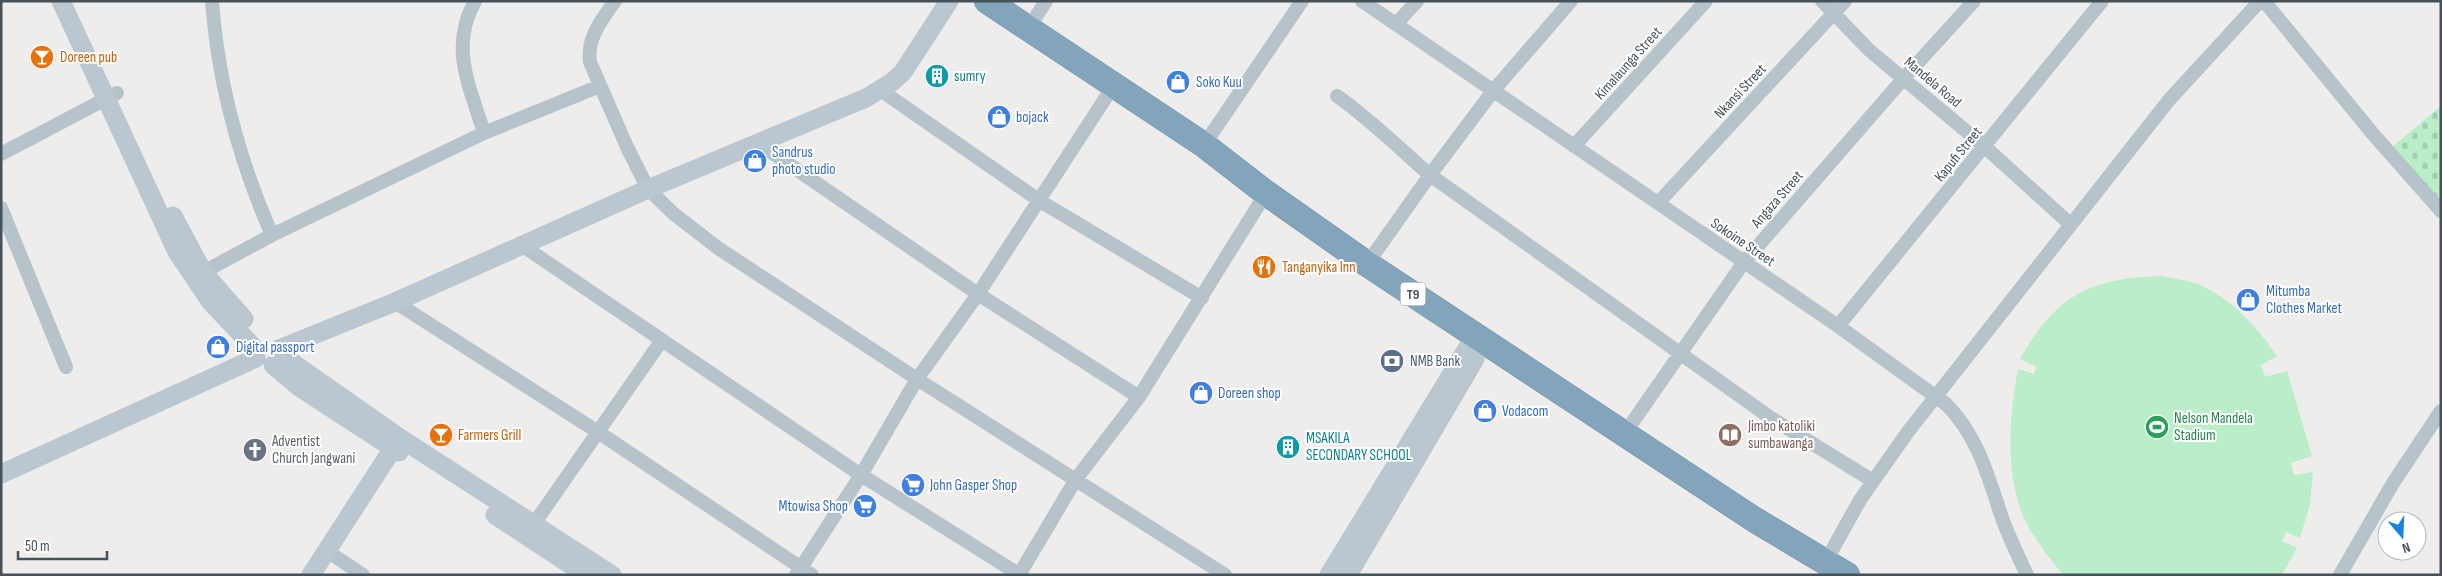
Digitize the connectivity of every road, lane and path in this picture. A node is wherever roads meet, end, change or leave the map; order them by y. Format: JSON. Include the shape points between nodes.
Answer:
{"nodes":[{"id":1,"x":61,"y":1,"type":"edge"},
{"id":2,"x":75,"y":1,"type":"edge"},
{"id":3,"x":212,"y":1,"type":"edge"},
{"id":4,"x":476,"y":1,"type":"edge"},
{"id":5,"x":615,"y":1,"type":"edge"},
{"id":6,"x":949,"y":1,"type":"edge"},
{"id":7,"x":987,"y":1,"type":"edge"},
{"id":8,"x":1046,"y":1,"type":"edge"},
{"id":9,"x":1302,"y":1,"type":"edge"},
{"id":10,"x":1362,"y":1,"type":"edge"},
{"id":11,"x":1417,"y":1,"type":"edge"},
{"id":12,"x":1571,"y":1,"type":"edge"},
{"id":13,"x":1706,"y":1,"type":"edge"},
{"id":14,"x":1822,"y":1,"type":"edge"},
{"id":15,"x":1845,"y":1,"type":"edge"},
{"id":16,"x":1974,"y":1,"type":"edge"},
{"id":17,"x":2102,"y":1,"type":"edge"},
{"id":18,"x":2260,"y":1,"type":"edge"},
{"id":19,"x":2264,"y":1,"type":"edge"},
{"id":20,"x":1835,"y":13,"type":"junction"},
{"id":21,"x":1396,"y":24,"type":"junction"},
{"id":22,"x":1028,"y":28,"type":"junction"},
{"id":23,"x":1904,"y":78,"type":"junction"},
{"id":24,"x":1114,"y":85,"type":"junction"},
{"id":25,"x":600,"y":86,"type":"junction"},
{"id":26,"x":879,"y":89,"type":"junction"},
{"id":27,"x":1493,"y":91,"type":"junction"},
{"id":28,"x":112,"y":96,"type":"junction"},
{"id":29,"x":1337,"y":96,"type":"dead end"},
{"id":30,"x":484,"y":133,"type":"junction"},
{"id":31,"x":758,"y":143,"type":"junction"},
{"id":32,"x":1204,"y":145,"type":"junction"},
{"id":33,"x":1574,"y":146,"type":"junction"},
{"id":34,"x":1984,"y":146,"type":"junction"},
{"id":35,"x":1,"y":154,"type":"edge"},
{"id":36,"x":1430,"y":175,"type":"junction"},
{"id":37,"x":648,"y":189,"type":"junction"},
{"id":38,"x":1266,"y":193,"type":"junction"},
{"id":39,"x":1040,"y":201,"type":"junction"},
{"id":40,"x":1658,"y":203,"type":"junction"},
{"id":41,"x":1,"y":208,"type":"edge"},
{"id":42,"x":2441,"y":212,"type":"edge"},
{"id":43,"x":2070,"y":224,"type":"junction"},
{"id":44,"x":272,"y":235,"type":"junction"},
{"id":45,"x":523,"y":246,"type":"junction"},
{"id":46,"x":1744,"y":262,"type":"junction"},
{"id":47,"x":1367,"y":264,"type":"junction"},
{"id":48,"x":198,"y":275,"type":"junction"},
{"id":49,"x":978,"y":294,"type":"junction"},
{"id":50,"x":1202,"y":298,"type":"junction"},
{"id":51,"x":395,"y":302,"type":"junction"},
{"id":52,"x":1838,"y":326,"type":"junction"},
{"id":53,"x":1481,"y":338,"type":"junction"},
{"id":54,"x":662,"y":340,"type":"junction"},
{"id":55,"x":1680,"y":352,"type":"junction"},
{"id":56,"x":268,"y":353,"type":"junction"},
{"id":57,"x":66,"y":367,"type":"dead end"},
{"id":58,"x":917,"y":379,"type":"junction"},
{"id":59,"x":1139,"y":397,"type":"junction"},
{"id":60,"x":1935,"y":397,"type":"junction"},
{"id":61,"x":2441,"y":411,"type":"edge"},
{"id":62,"x":598,"y":432,"type":"junction"},
{"id":63,"x":1625,"y":433,"type":"junction"},
{"id":64,"x":397,"y":444,"type":"junction"},
{"id":65,"x":1,"y":474,"type":"edge"},
{"id":66,"x":861,"y":475,"type":"junction"},
{"id":67,"x":1076,"y":479,"type":"junction"},
{"id":68,"x":1873,"y":481,"type":"junction"},
{"id":69,"x":530,"y":530,"type":"junction"},
{"id":70,"x":327,"y":550,"type":"junction"},
{"id":71,"x":1826,"y":561,"type":"junction"},
{"id":72,"x":803,"y":572,"type":"edge"},
{"id":73,"x":311,"y":575,"type":"edge"},
{"id":74,"x":363,"y":575,"type":"edge"},
{"id":75,"x":586,"y":575,"type":"edge"},
{"id":76,"x":612,"y":575,"type":"edge"},
{"id":77,"x":1020,"y":575,"type":"edge"},
{"id":78,"x":1225,"y":575,"type":"edge"},
{"id":79,"x":1329,"y":575,"type":"edge"},
{"id":80,"x":1348,"y":575,"type":"edge"},
{"id":81,"x":1847,"y":575,"type":"edge"},
{"id":82,"x":2027,"y":575,"type":"edge"},
{"id":83,"x":2340,"y":575,"type":"edge"}],
"edges":[{"from":1,"to":28,"type":"street"},
{"from":2,"to":28,"type":"street"},
{"from":3,"to":44,"type":"street","via":[[214,29],[237,145]]},
{"from":4,"to":30,"type":"street","via":[[464,26],[462,40],[464,68]]},
{"from":5,"to":25,"type":"street","via":[[597,26],[588,48]]},
{"from":6,"to":26,"type":"street","via":[[903,72]]},
{"from":7,"to":22,"type":"highway","number":"T9"},
{"from":8,"to":22,"type":"street"},
{"from":9,"to":32,"type":"street"},
{"from":10,"to":21,"type":"street","name":"Sokoine Street"},
{"from":11,"to":21,"type":"street"},
{"from":12,"to":27,"type":"street"},
{"from":13,"to":33,"type":"street","name":"Kimalaunga Street"},
{"from":14,"to":20,"type":"street","name":"Mandela Road"},
{"from":15,"to":20,"type":"street","name":"Nkansi Street"},
{"from":16,"to":23,"type":"street","name":"Angaza Street"},
{"from":17,"to":34,"type":"street","name":"Kapufi Street"},
{"from":18,"to":43,"type":"street","via":[[2169,100]]},
{"from":19,"to":42,"type":"street"},
{"from":20,"to":23,"type":"street","name":"Mandela Road","via":[[1869,50]]},
{"from":20,"to":40,"type":"street","name":"Nkansi Street"},
{"from":21,"to":27,"type":"street","name":"Sokoine Street"},
{"from":22,"to":24,"type":"highway","number":"T9"},
{"from":23,"to":34,"type":"street","name":"Mandela Road"},
{"from":23,"to":46,"type":"street","name":"Angaza Street"},
{"from":24,"to":32,"type":"highway","number":"T9"},
{"from":24,"to":39,"type":"street"},
{"from":25,"to":30,"type":"street"},
{"from":25,"to":37,"type":"street"},
{"from":26,"to":31,"type":"street","via":[[866,98]]},
{"from":26,"to":39,"type":"street"},
{"from":27,"to":33,"type":"street","name":"Sokoine Street"},
{"from":27,"to":36,"type":"street"},
{"from":28,"to":35,"type":"street"},
{"from":28,"to":48,"type":"street","via":[[172,214]]},
{"from":29,"to":36,"type":"street","via":[[1362,113]]},
{"from":30,"to":44,"type":"street"},
{"from":31,"to":37,"type":"street"},
{"from":31,"to":49,"type":"street"},
{"from":32,"to":38,"type":"highway","number":"T9"},
{"from":33,"to":40,"type":"street","name":"Sokoine Street"},
{"from":34,"to":43,"type":"street","name":"Mandela Road"},
{"from":34,"to":52,"type":"street","name":"Kapufi Street"},
{"from":36,"to":47,"type":"street"},
{"from":36,"to":55,"type":"street"},
{"from":37,"to":45,"type":"street"},
{"from":37,"to":58,"type":"street","via":[[718,248]]},
{"from":38,"to":47,"type":"highway","number":"T9"},
{"from":38,"to":50,"type":"street"},
{"from":39,"to":49,"type":"street"},
{"from":39,"to":50,"type":"street"},
{"from":40,"to":46,"type":"street","name":"Sokoine Street"},
{"from":41,"to":57,"type":"street"},
{"from":43,"to":60,"type":"street"},
{"from":44,"to":48,"type":"street"},
{"from":45,"to":51,"type":"street"},
{"from":45,"to":54,"type":"street"},
{"from":46,"to":52,"type":"street","name":"Sokoine Street"},
{"from":46,"to":55,"type":"street","name":"Angaza Street"},
{"from":47,"to":53,"type":"highway","number":"T9"},
{"from":48,"to":56,"type":"street","via":[[210,301]]},
{"from":49,"to":58,"type":"street"},
{"from":49,"to":59,"type":"street"},
{"from":50,"to":59,"type":"street"},
{"from":51,"to":56,"type":"street"},
{"from":51,"to":62,"type":"street"},
{"from":52,"to":60,"type":"street","name":"Sokoine Street"},
{"from":53,"to":63,"type":"highway","number":"T9"},
{"from":53,"to":79,"type":"street"},
{"from":53,"to":80,"type":"street"},
{"from":54,"to":62,"type":"street"},
{"from":54,"to":66,"type":"street"},
{"from":55,"to":63,"type":"street","name":"Angaza Street"},
{"from":55,"to":68,"type":"street","via":[[1768,416]]},
{"from":56,"to":64,"type":"street","via":[[299,387]]},
{"from":56,"to":65,"type":"street"},
{"from":58,"to":66,"type":"street"},
{"from":58,"to":67,"type":"street"},
{"from":59,"to":67,"type":"street"},
{"from":60,"to":68,"type":"street"},
{"from":60,"to":82,"type":"street","name":"Sokoine Street","via":[[1957,415],[1973,438]]},
{"from":61,"to":83,"type":"street","via":[[2393,484]]},
{"from":62,"to":69,"type":"street"},
{"from":62,"to":72,"type":"street"},
{"from":63,"to":71,"type":"highway","number":"T9","via":[[1755,520]]},
{"from":64,"to":69,"type":"street"},
{"from":64,"to":70,"type":"street"},
{"from":66,"to":72,"type":"street"},
{"from":66,"to":77,"type":"street"},
{"from":67,"to":77,"type":"street"},
{"from":67,"to":78,"type":"street"},
{"from":68,"to":71,"type":"street"},
{"from":69,"to":75,"type":"street"},
{"from":69,"to":76,"type":"street"},
{"from":70,"to":73,"type":"street"},
{"from":70,"to":74,"type":"street"},
{"from":71,"to":81,"type":"highway","number":"T9"}]}
